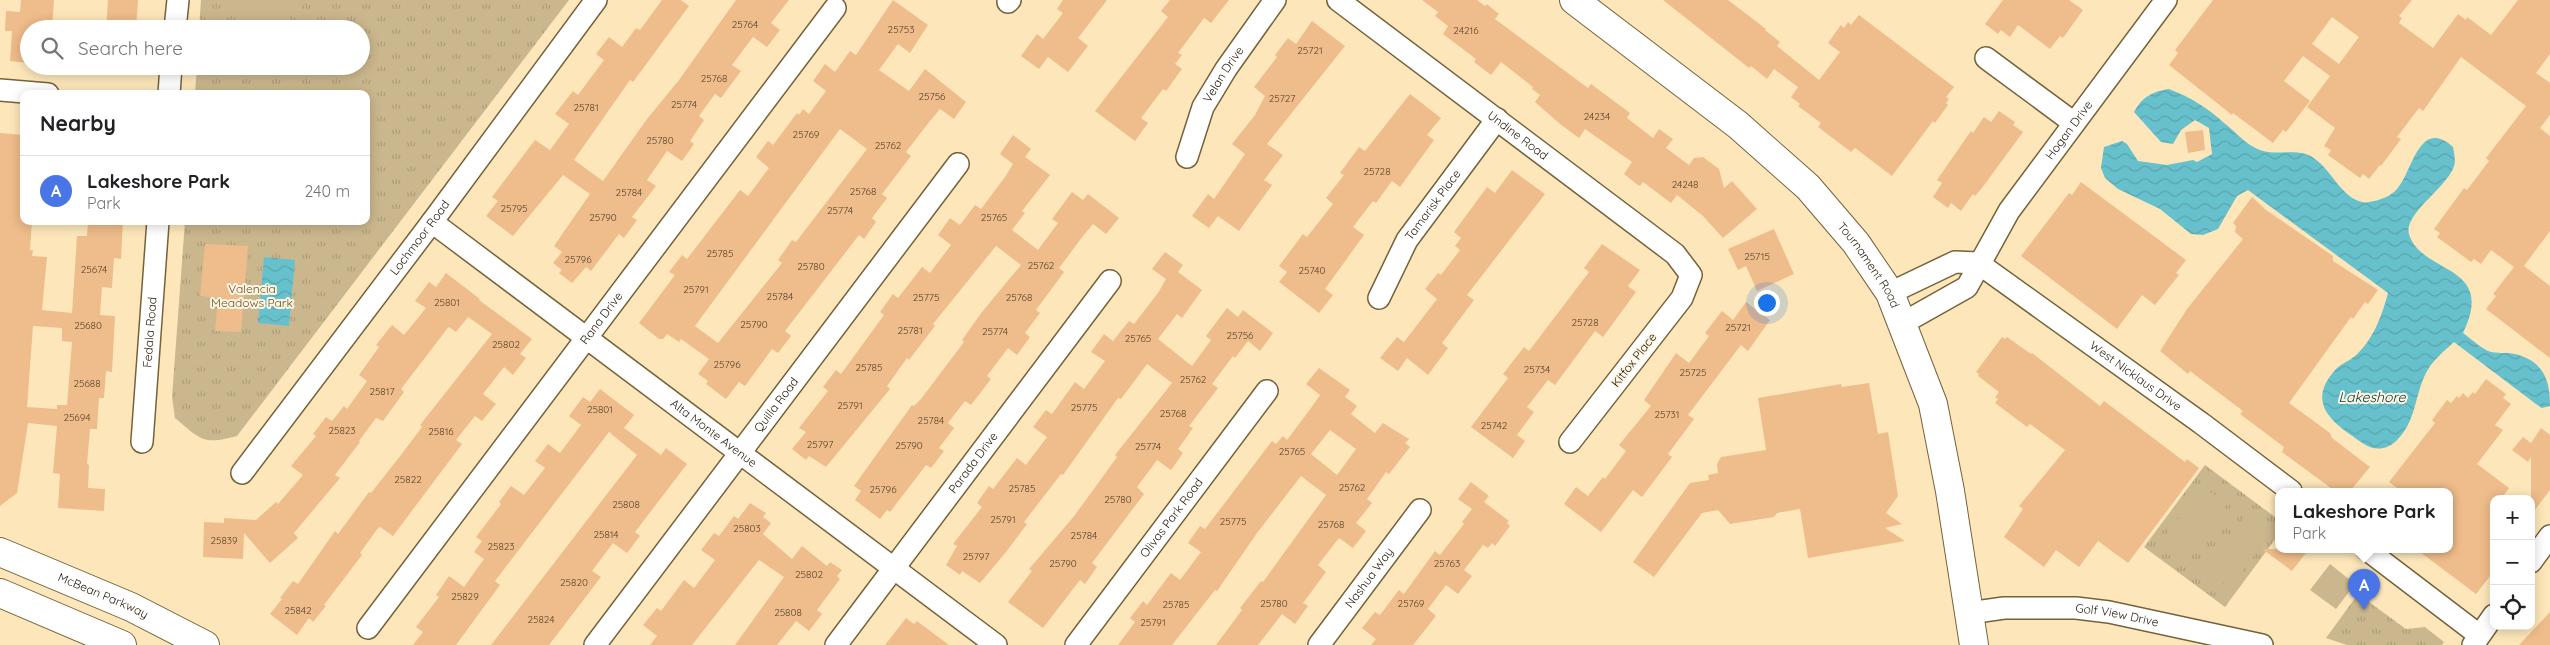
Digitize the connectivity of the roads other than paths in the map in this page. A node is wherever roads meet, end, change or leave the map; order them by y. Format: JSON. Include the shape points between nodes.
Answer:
{"nodes":[{"id":1,"x":178,"y":0,"type":"edge"},
{"id":2,"x":596,"y":0,"type":"edge"},
{"id":3,"x":1275,"y":0,"type":"edge"},
{"id":4,"x":1338,"y":0,"type":"edge"},
{"id":5,"x":1574,"y":0,"type":"edge"},
{"id":6,"x":2166,"y":0,"type":"edge"},
{"id":7,"x":835,"y":8,"type":"dead end"},
{"id":8,"x":176,"y":20,"type":"edge"},
{"id":9,"x":1986,"y":58,"type":"dead end"},
{"id":10,"x":171,"y":75,"type":"edge"},
{"id":11,"x":0,"y":90,"type":"edge"},
{"id":12,"x":169,"y":90,"type":"edge"},
{"id":13,"x":20,"y":92,"type":"edge"},
{"id":14,"x":1497,"y":119,"type":"junction"},
{"id":15,"x":2074,"y":123,"type":"junction"},
{"id":16,"x":1187,"y":157,"type":"dead end"},
{"id":17,"x":958,"y":164,"type":"dead end"},
{"id":18,"x":432,"y":222,"type":"junction"},
{"id":19,"x":158,"y":225,"type":"edge"},
{"id":20,"x":1978,"y":263,"type":"junction"},
{"id":21,"x":1691,"y":275,"type":"joint"},
{"id":22,"x":1110,"y":281,"type":"dead end"},
{"id":23,"x":1890,"y":293,"type":"junction"},
{"id":24,"x":1379,"y":298,"type":"dead end"},
{"id":25,"x":1903,"y":323,"type":"junction"},
{"id":26,"x":588,"y":337,"type":"junction"},
{"id":27,"x":1267,"y":392,"type":"dead end"},
{"id":28,"x":142,"y":442,"type":"dead end"},
{"id":29,"x":1570,"y":442,"type":"dead end"},
{"id":30,"x":741,"y":452,"type":"junction"},
{"id":31,"x":242,"y":472,"type":"dead end"},
{"id":32,"x":2287,"y":488,"type":"edge"},
{"id":33,"x":1420,"y":510,"type":"dead end"},
{"id":34,"x":2550,"y":536,"type":"edge"},
{"id":35,"x":0,"y":552,"type":"edge"},
{"id":36,"x":2371,"y":553,"type":"edge"},
{"id":37,"x":2535,"y":557,"type":"edge"},
{"id":38,"x":894,"y":568,"type":"junction"},
{"id":39,"x":0,"y":593,"type":"edge"},
{"id":40,"x":1969,"y":613,"type":"junction"},
{"id":41,"x":2490,"y":621,"type":"edge"},
{"id":42,"x":368,"y":628,"type":"dead end"},
{"id":43,"x":2476,"y":640,"type":"edge"},
{"id":44,"x":122,"y":645,"type":"edge"},
{"id":45,"x":205,"y":645,"type":"edge"},
{"id":46,"x":595,"y":645,"type":"edge"},
{"id":47,"x":836,"y":645,"type":"edge"},
{"id":48,"x":996,"y":645,"type":"edge"},
{"id":49,"x":1076,"y":645,"type":"edge"},
{"id":50,"x":1319,"y":645,"type":"edge"},
{"id":51,"x":1974,"y":645,"type":"edge"},
{"id":52,"x":2262,"y":645,"type":"edge"}],
"edges":[{"from":1,"to":8,"type":"street"},
{"from":2,"to":18,"type":"street","name":"Lochmoor Road"},
{"from":3,"to":16,"type":"street","name":"Velan Drive","via":[[1203,107]]},
{"from":4,"to":14,"type":"street","name":"Undine Road"},
{"from":5,"to":23,"type":"street","name":"Tournament Road","via":[[1738,125],[1808,186],[1856,244]]},
{"from":6,"to":15,"type":"street","name":"Hogan Drive"},
{"from":7,"to":26,"type":"street","name":"Rana Drive"},
{"from":9,"to":15,"type":"street"},
{"from":10,"to":12,"type":"street"},
{"from":11,"to":13,"type":"street"},
{"from":14,"to":21,"type":"street","name":"Undine Road","via":[[1676,254]]},
{"from":14,"to":24,"type":"street","name":"Tamarisk Place","via":[[1407,240]]},
{"from":15,"to":20,"type":"street","name":"Hogan Drive","via":[[2009,211]]},
{"from":17,"to":30,"type":"street","name":"Quilla Road"},
{"from":18,"to":26,"type":"street","name":"Alta Monte Avenue"},
{"from":18,"to":31,"type":"street","name":"Lochmoor Road"},
{"from":19,"to":28,"type":"street","name":"Fedala Road"},
{"from":20,"to":23,"type":"street","via":[[1955,262]]},
{"from":20,"to":25,"type":"street","name":"Hogan Drive","via":[[1967,287]]},
{"from":20,"to":32,"type":"street","name":"West Nicklaus Drive"},
{"from":21,"to":29,"type":"street","name":"Kitfox Place","via":[[1682,298]]},
{"from":22,"to":38,"type":"street","name":"Parada Drive"},
{"from":23,"to":25,"type":"street","name":"Tournament Road"},
{"from":25,"to":40,"type":"street","name":"Tournament Road","via":[[1933,404]]},
{"from":26,"to":30,"type":"street","name":"Alta Monte Avenue"},
{"from":26,"to":42,"type":"street","name":"Rana Drive"},
{"from":27,"to":49,"type":"street","name":"Olivas Park Road"},
{"from":30,"to":38,"type":"street","name":"Alta Monte Avenue"},
{"from":30,"to":46,"type":"street","name":"Quilla Road"},
{"from":33,"to":50,"type":"street","name":"Nashua Way"},
{"from":34,"to":37,"type":"street"},
{"from":35,"to":45,"type":"street","name":"McBean Parkway","via":[[131,607]]},
{"from":36,"to":43,"type":"street"},
{"from":38,"to":47,"type":"street","name":"Parada Drive"},
{"from":38,"to":48,"type":"street","name":"Alta Monte Avenue"},
{"from":39,"to":44,"type":"street"},
{"from":40,"to":51,"type":"street","name":"Tournament Road"},
{"from":40,"to":52,"type":"street","name":"Golf View Drive","via":[[2004,608],[2076,608]]},
{"from":41,"to":43,"type":"street"}]}
